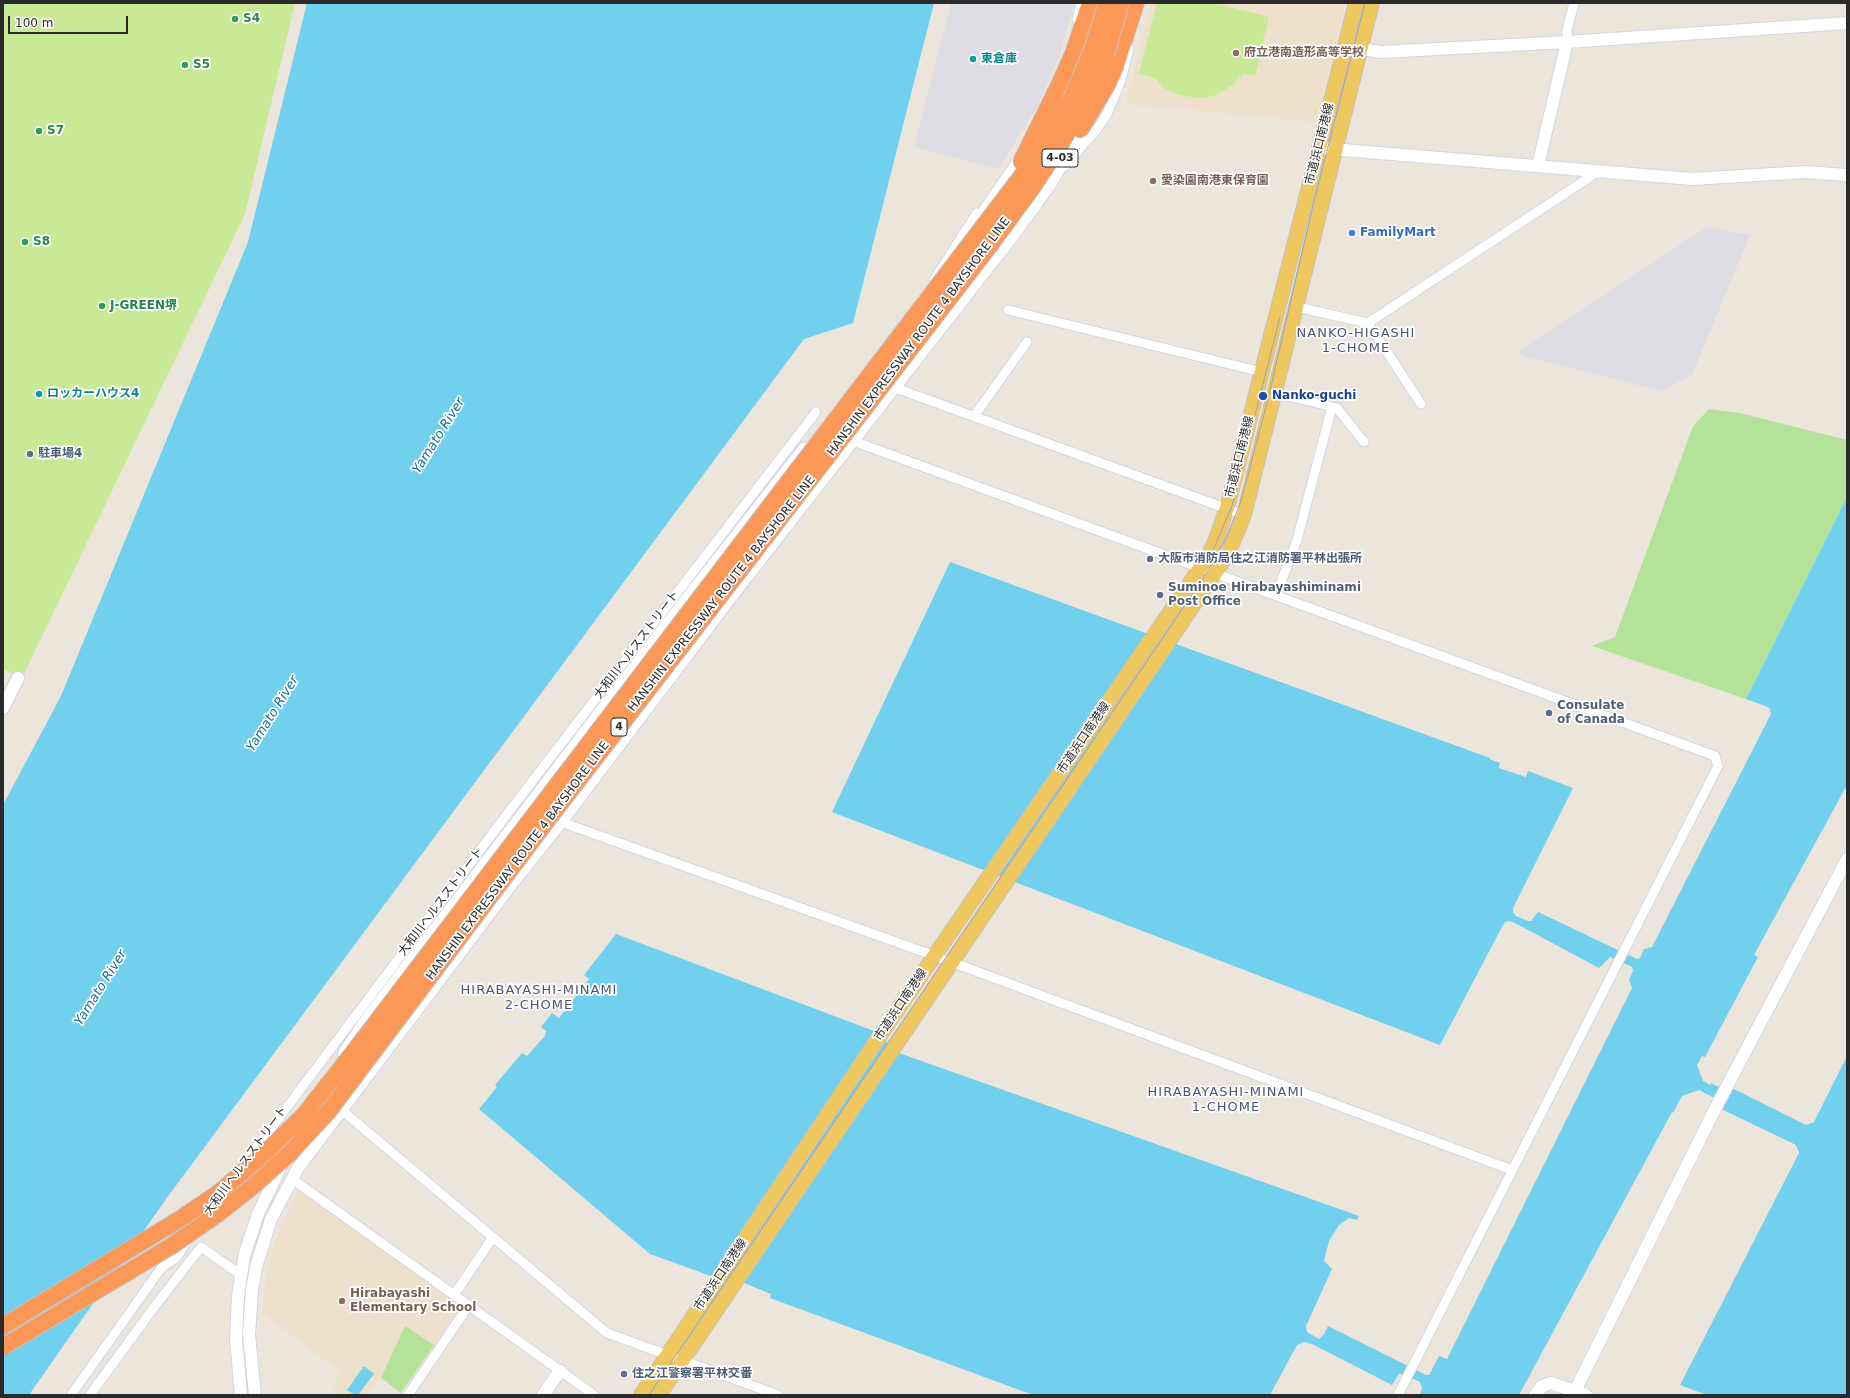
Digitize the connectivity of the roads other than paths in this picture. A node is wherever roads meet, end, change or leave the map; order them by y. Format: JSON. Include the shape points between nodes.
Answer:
{"nodes":[{"id":1,"x":1081,"y":3,"type":"edge"},
{"id":2,"x":1090,"y":3,"type":"edge"},
{"id":3,"x":1097,"y":3,"type":"edge"},
{"id":4,"x":1107,"y":3,"type":"edge"},
{"id":5,"x":1121,"y":3,"type":"edge"},
{"id":6,"x":1128,"y":3,"type":"edge"},
{"id":7,"x":1136,"y":3,"type":"edge"},
{"id":8,"x":1140,"y":3,"type":"edge"},
{"id":9,"x":1356,"y":3,"type":"edge"},
{"id":10,"x":1372,"y":3,"type":"edge"},
{"id":11,"x":1574,"y":3,"type":"edge"},
{"id":12,"x":1847,"y":23,"type":"edge"},
{"id":13,"x":1567,"y":42,"type":"junction"},
{"id":14,"x":1361,"y":49,"type":"junction"},
{"id":15,"x":1319,"y":148,"type":"junction"},
{"id":16,"x":1336,"y":150,"type":"junction"},
{"id":17,"x":1538,"y":166,"type":"junction"},
{"id":18,"x":1599,"y":171,"type":"junction"},
{"id":19,"x":1847,"y":175,"type":"edge"},
{"id":20,"x":1051,"y":183,"type":"junction"},
{"id":21,"x":991,"y":244,"type":"junction"},
{"id":22,"x":967,"y":248,"type":"junction"},
{"id":23,"x":934,"y":280,"type":"junction"},
{"id":24,"x":1297,"y":307,"type":"junction"},
{"id":25,"x":1008,"y":310,"type":"dead end"},
{"id":26,"x":1368,"y":323,"type":"junction"},
{"id":27,"x":1027,"y":342,"type":"dead end"},
{"id":28,"x":1262,"y":372,"type":"junction"},
{"id":29,"x":893,"y":387,"type":"junction"},
{"id":30,"x":1276,"y":393,"type":"junction"},
{"id":31,"x":1421,"y":404,"type":"dead end"},
{"id":32,"x":1332,"y":407,"type":"junction"},
{"id":33,"x":834,"y":411,"type":"junction"},
{"id":34,"x":816,"y":412,"type":"dead end"},
{"id":35,"x":974,"y":416,"type":"junction"},
{"id":36,"x":853,"y":441,"type":"junction"},
{"id":37,"x":1364,"y":442,"type":"dead end"},
{"id":38,"x":1227,"y":508,"type":"junction"},
{"id":39,"x":1244,"y":515,"type":"junction"},
{"id":40,"x":1200,"y":568,"type":"junction"},
{"id":41,"x":1216,"y":574,"type":"junction"},
{"id":42,"x":1276,"y":595,"type":"junction"},
{"id":43,"x":18,"y":678,"type":"dead end"},
{"id":44,"x":3,"y":708,"type":"edge"},
{"id":45,"x":534,"y":802,"type":"junction"},
{"id":46,"x":561,"y":822,"type":"junction"},
{"id":47,"x":1847,"y":859,"type":"edge"},
{"id":48,"x":935,"y":956,"type":"junction"},
{"id":49,"x":953,"y":962,"type":"junction"},
{"id":50,"x":320,"y":1092,"type":"junction"},
{"id":51,"x":341,"y":1109,"type":"junction"},
{"id":52,"x":1512,"y":1170,"type":"junction"},
{"id":53,"x":292,"y":1179,"type":"junction"},
{"id":54,"x":493,"y":1237,"type":"junction"},
{"id":55,"x":241,"y":1275,"type":"junction"},
{"id":56,"x":454,"y":1295,"type":"junction"},
{"id":57,"x":469,"y":1305,"type":"junction"},
{"id":58,"x":3,"y":1326,"type":"edge"},
{"id":59,"x":3,"y":1347,"type":"edge"},
{"id":60,"x":668,"y":1354,"type":"junction"},
{"id":61,"x":683,"y":1360,"type":"junction"},
{"id":62,"x":560,"y":1370,"type":"junction"},
{"id":63,"x":1400,"y":1391,"type":"edge"},
{"id":64,"x":1580,"y":1393,"type":"edge"},
{"id":65,"x":71,"y":1395,"type":"edge"},
{"id":66,"x":90,"y":1395,"type":"edge"},
{"id":67,"x":241,"y":1395,"type":"edge"},
{"id":68,"x":255,"y":1395,"type":"edge"},
{"id":69,"x":408,"y":1395,"type":"edge"},
{"id":70,"x":543,"y":1395,"type":"edge"},
{"id":71,"x":594,"y":1395,"type":"edge"},
{"id":72,"x":641,"y":1395,"type":"edge"},
{"id":73,"x":659,"y":1395,"type":"edge"},
{"id":74,"x":778,"y":1395,"type":"edge"},
{"id":75,"x":1535,"y":1395,"type":"edge"}],
"edges":[{"from":1,"to":23,"type":"street","via":[[1059,74],[1029,137],[964,230]]},
{"from":2,"to":22,"type":"highway","number":"4-03","bridge":true,"via":[[1073,54],[1042,123],[1012,178]]},
{"from":3,"to":23,"type":"street","via":[[1072,75],[1049,116],[985,211]]},
{"from":4,"to":22,"type":"highway","name":"HANSHIN EXPRESSWAY ROUTE 4 BAYSHORE LINE","number":"4","bridge":true,"via":[[1082,75],[1059,120],[1020,179]]},
{"from":5,"to":21,"type":"highway","name":"HANSHIN EXPRESSWAY ROUTE 4 BAYSHORE LINE","number":"4","bridge":true,"via":[[1100,68],[1075,121]]},
{"from":6,"to":20,"type":"street","via":[[1103,83],[1079,134]]},
{"from":7,"to":21,"type":"highway","number":"4-03","bridge":true,"via":[[1116,65],[1096,106],[1048,174]]},
{"from":8,"to":20,"type":"street","via":[[1120,82],[1107,114]]},
{"from":9,"to":15,"type":"main road","name":"市道浜口南港線"},
{"from":10,"to":14,"type":"main road","name":"市道浜口南港線"},
{"from":11,"to":13,"type":"street","via":[[1567,30]]},
{"from":12,"to":13,"type":"street"},
{"from":13,"to":14,"type":"street","via":[[1381,52]]},
{"from":13,"to":17,"type":"street"},
{"from":14,"to":16,"type":"main road","name":"市道浜口南港線"},
{"from":15,"to":16,"type":"street"},
{"from":15,"to":28,"type":"main road","name":"市道浜口南港線"},
{"from":16,"to":17,"type":"street"},
{"from":16,"to":24,"type":"main road","name":"市道浜口南港線"},
{"from":17,"to":18,"type":"street"},
{"from":18,"to":19,"type":"street","via":[[1692,179],[1806,172]]},
{"from":18,"to":26,"type":"street"},
{"from":20,"to":29,"type":"street"},
{"from":21,"to":59,"type":"highway","name":"HANSHIN EXPRESSWAY ROUTE 4 BAYSHORE LINE","number":"4","bridge":true,"via":[[549,818],[362,1068],[309,1133],[271,1171],[219,1213],[173,1245]]},
{"from":22,"to":58,"type":"highway","name":"HANSHIN EXPRESSWAY ROUTE 4 BAYSHORE LINE","number":"4","bridge":true,"via":[[304,1115],[217,1194]]},
{"from":23,"to":33,"type":"street"},
{"from":24,"to":26,"type":"street"},
{"from":24,"to":30,"type":"main road","name":"市道浜口南港線"},
{"from":25,"to":28,"type":"street"},
{"from":26,"to":31,"type":"street"},
{"from":27,"to":35,"type":"street"},
{"from":28,"to":38,"type":"main road","name":"市道浜口南港線"},
{"from":29,"to":35,"type":"street"},
{"from":29,"to":36,"type":"street"},
{"from":30,"to":32,"type":"street"},
{"from":30,"to":39,"type":"main road","name":"市道浜口南港線"},
{"from":32,"to":37,"type":"street","via":[[1337,408]]},
{"from":32,"to":42,"type":"street","via":[[1297,540]]},
{"from":33,"to":36,"type":"street"},
{"from":33,"to":45,"type":"street","via":[[677,612]]},
{"from":34,"to":65,"type":"street","name":"大和川ヘルスストリート","via":[[483,846],[176,1258],[162,1267]]},
{"from":35,"to":38,"type":"street"},
{"from":36,"to":40,"type":"street"},
{"from":36,"to":46,"type":"street","via":[[796,512]]},
{"from":38,"to":39,"type":"street"},
{"from":38,"to":40,"type":"main road","name":"市道浜口南港線","via":[[1216,539]]},
{"from":39,"to":41,"type":"main road","name":"市道浜口南港線","via":[[1235,541]]},
{"from":40,"to":41,"type":"street"},
{"from":40,"to":48,"type":"main road","name":"市道浜口南港線"},
{"from":41,"to":42,"type":"street"},
{"from":41,"to":49,"type":"main road","name":"市道浜口南港線"},
{"from":42,"to":52,"type":"street","via":[[1715,756],[1718,766]]},
{"from":43,"to":44,"type":"street"},
{"from":45,"to":46,"type":"street"},
{"from":45,"to":50,"type":"street","via":[[367,1019]]},
{"from":46,"to":48,"type":"street"},
{"from":46,"to":51,"type":"street"},
{"from":47,"to":64,"type":"street","via":[[1716,1107]]},
{"from":48,"to":49,"type":"street"},
{"from":48,"to":60,"type":"main road","name":"市道浜口南港線"},
{"from":49,"to":52,"type":"street"},
{"from":49,"to":61,"type":"main road","name":"市道浜口南港線"},
{"from":50,"to":51,"type":"street"},
{"from":50,"to":55,"type":"street","via":[[273,1180],[258,1214],[245,1253]]},
{"from":51,"to":53,"type":"street"},
{"from":51,"to":54,"type":"street"},
{"from":52,"to":63,"type":"street"},
{"from":53,"to":56,"type":"street"},
{"from":53,"to":68,"type":"street","via":[[262,1243],[252,1290],[249,1335]]},
{"from":54,"to":56,"type":"street"},
{"from":54,"to":60,"type":"street","via":[[607,1333]]},
{"from":55,"to":66,"type":"street","via":[[201,1247]]},
{"from":55,"to":67,"type":"street","via":[[236,1338]]},
{"from":56,"to":57,"type":"street"},
{"from":57,"to":62,"type":"street"},
{"from":57,"to":69,"type":"street"},
{"from":60,"to":61,"type":"street"},
{"from":60,"to":72,"type":"main road","name":"市道浜口南港線"},
{"from":61,"to":73,"type":"main road","name":"市道浜口南港線"},
{"from":61,"to":74,"type":"street"},
{"from":62,"to":70,"type":"street"},
{"from":62,"to":71,"type":"street"},
{"from":64,"to":75,"type":"street","via":[[1556,1384],[1546,1384],[1538,1389]]}]}
